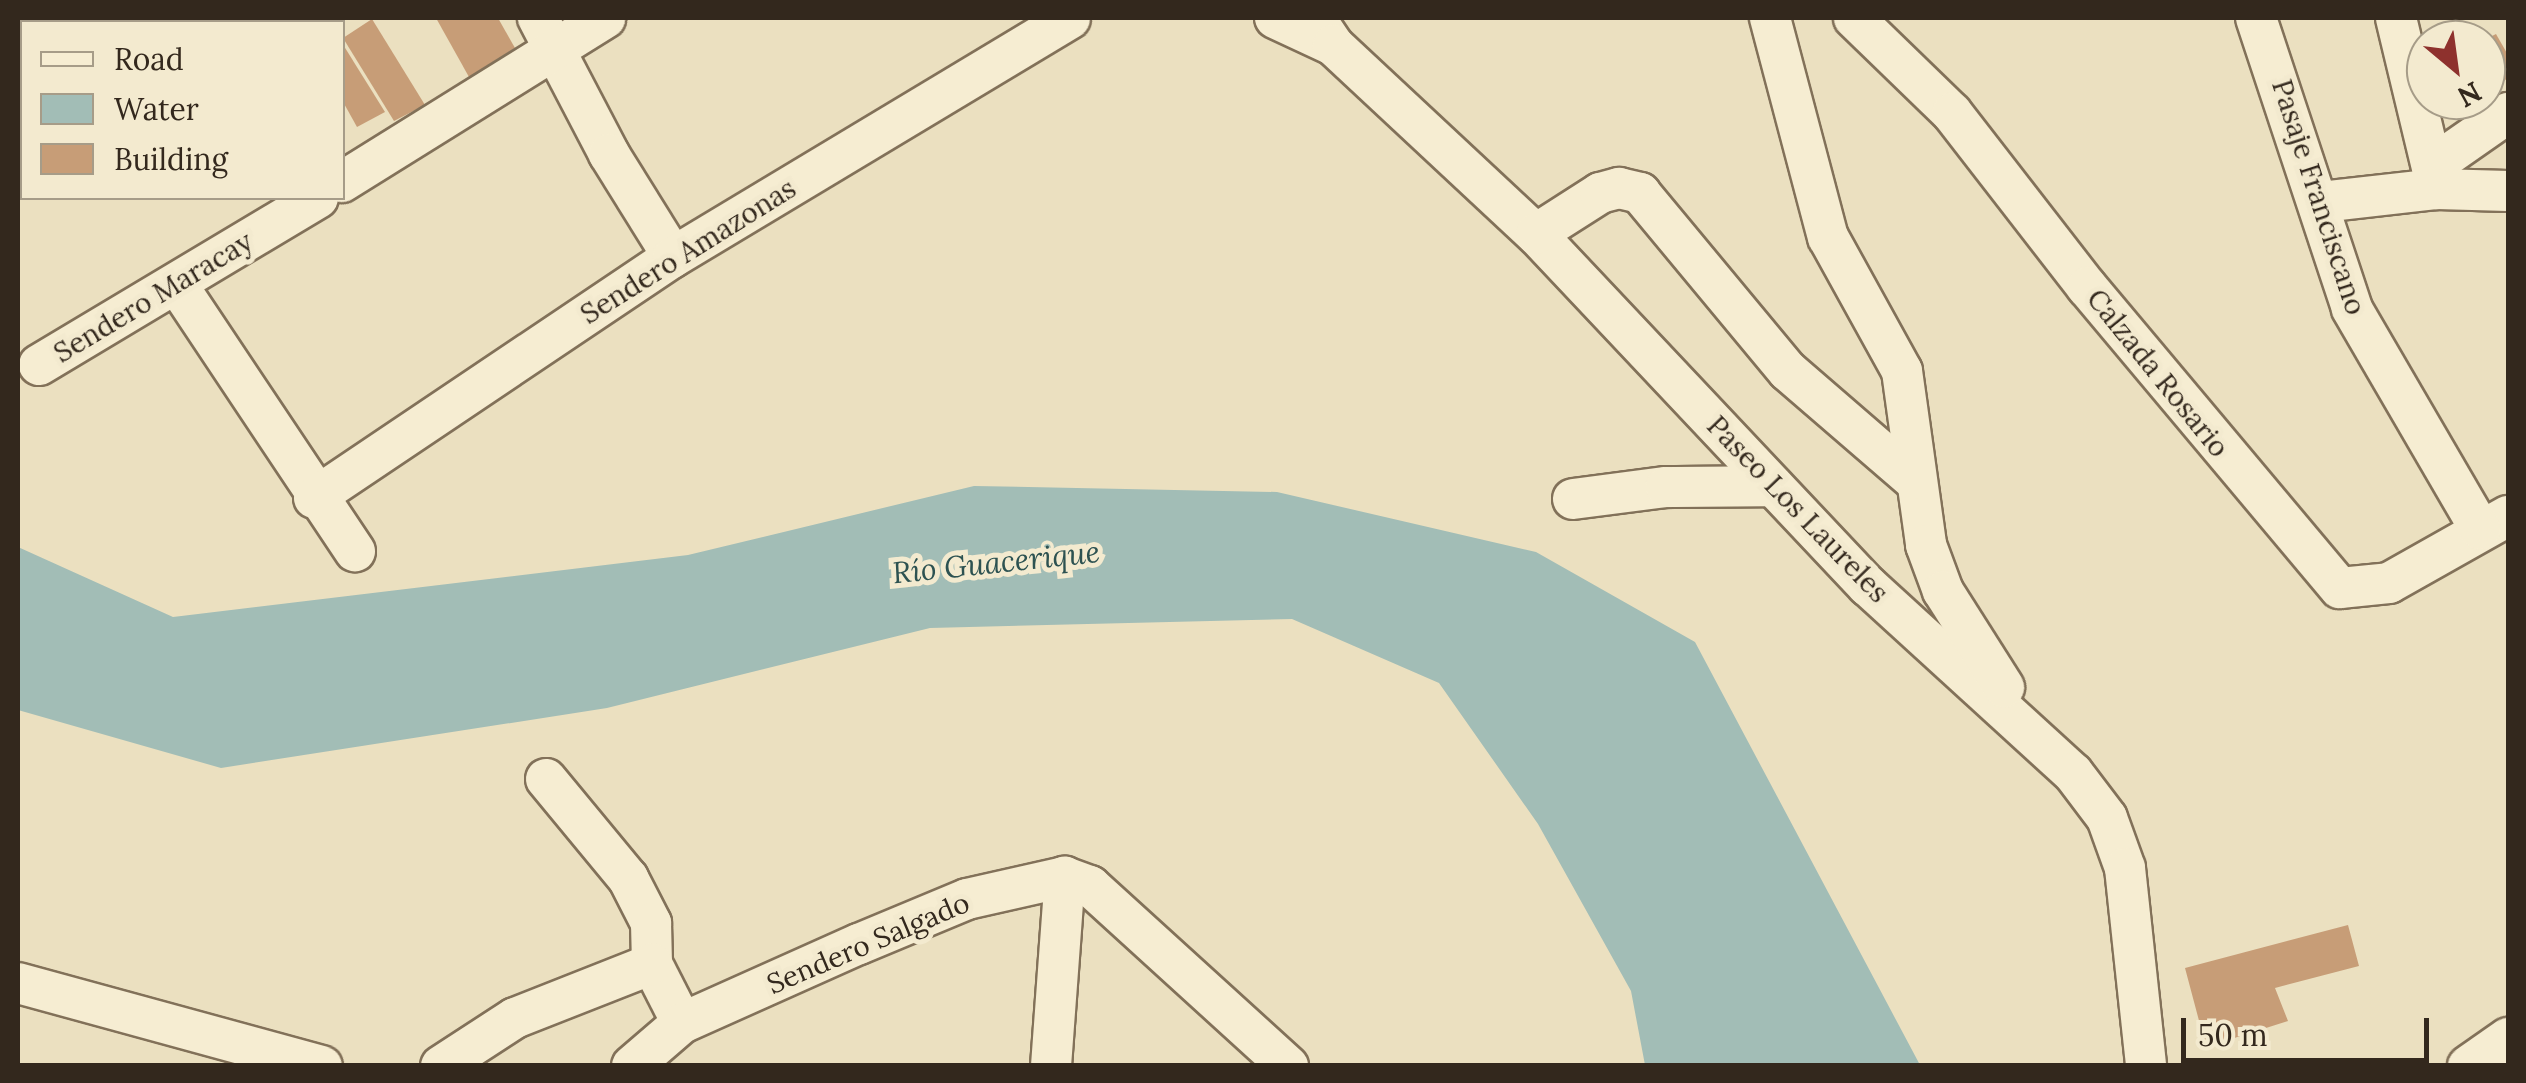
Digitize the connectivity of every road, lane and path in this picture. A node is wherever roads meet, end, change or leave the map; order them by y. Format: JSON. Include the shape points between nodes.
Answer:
{"nodes":[{"id":1,"x":605,"y":18,"type":"edge"},
{"id":2,"x":1070,"y":18,"type":"edge"},
{"id":3,"x":1275,"y":18,"type":"edge"},
{"id":4,"x":1770,"y":18,"type":"edge"},
{"id":5,"x":1854,"y":18,"type":"edge"},
{"id":6,"x":2256,"y":18,"type":"edge"},
{"id":7,"x":2396,"y":18,"type":"edge"},
{"id":8,"x":1324,"y":31,"type":"edge"},
{"id":9,"x":545,"y":34,"type":"edge"},
{"id":10,"x":2508,"y":113,"type":"edge"},
{"id":11,"x":2435,"y":177,"type":"junction"},
{"id":12,"x":345,"y":180,"type":"edge"},
{"id":13,"x":2508,"y":191,"type":"edge"},
{"id":14,"x":315,"y":200,"type":"edge"},
{"id":15,"x":2321,"y":202,"type":"junction"},
{"id":16,"x":1536,"y":234,"type":"junction"},
{"id":17,"x":673,"y":258,"type":"junction"},
{"id":18,"x":178,"y":286,"type":"junction"},
{"id":19,"x":39,"y":365,"type":"dead end"},
{"id":20,"x":1913,"y":479,"type":"junction"},
{"id":21,"x":1773,"y":486,"type":"junction"},
{"id":22,"x":314,"y":498,"type":"junction"},
{"id":23,"x":1573,"y":500,"type":"dead end"},
{"id":24,"x":2494,"y":522,"type":"edge"},
{"id":25,"x":354,"y":551,"type":"dead end"},
{"id":26,"x":2030,"y":728,"type":"junction"},
{"id":27,"x":546,"y":778,"type":"dead end"},
{"id":28,"x":1065,"y":877,"type":"junction"},
{"id":29,"x":652,"y":964,"type":"junction"},
{"id":30,"x":18,"y":983,"type":"edge"},
{"id":31,"x":682,"y":1023,"type":"junction"},
{"id":32,"x":2508,"y":1038,"type":"edge"},
{"id":33,"x":322,"y":1066,"type":"edge"},
{"id":34,"x":440,"y":1066,"type":"edge"},
{"id":35,"x":632,"y":1066,"type":"edge"},
{"id":36,"x":1051,"y":1066,"type":"edge"},
{"id":37,"x":1288,"y":1066,"type":"edge"},
{"id":38,"x":2146,"y":1066,"type":"edge"},
{"id":39,"x":2468,"y":1066,"type":"edge"}],
"edges":[{"from":1,"to":9,"type":"street"},
{"from":2,"to":17,"type":"street","name":"Sendero Amazonas"},
{"from":3,"to":8,"type":"street","name":"Paseo Los Laureles"},
{"from":4,"to":20,"type":"street","via":[[1828,237],[1902,371]]},
{"from":5,"to":24,"type":"street","name":"Calzada Rosario","via":[[1952,113],[2340,588],[2389,584]]},
{"from":6,"to":15,"type":"street","name":"Pasaje Franciscano"},
{"from":7,"to":11,"type":"street"},
{"from":8,"to":16,"type":"street","name":"Paseo Los Laureles"},
{"from":9,"to":12,"type":"street"},
{"from":9,"to":17,"type":"street"},
{"from":10,"to":11,"type":"street"},
{"from":11,"to":13,"type":"street"},
{"from":11,"to":15,"type":"street"},
{"from":14,"to":18,"type":"street","name":"Sendero Maracay"},
{"from":15,"to":24,"type":"street","name":"Pasaje Franciscano","via":[[2352,309]]},
{"from":16,"to":20,"type":"street","via":[[1600,192],[1640,193],[1788,371]]},
{"from":16,"to":21,"type":"street","name":"Paseo Los Laureles"},
{"from":17,"to":22,"type":"street","name":"Sendero Amazonas"},
{"from":18,"to":19,"type":"street","name":"Sendero Maracay"},
{"from":18,"to":22,"type":"street"},
{"from":20,"to":26,"type":"street","via":[[1943,591]]},
{"from":21,"to":23,"type":"street","via":[[1666,487]]},
{"from":21,"to":26,"type":"street","name":"Paseo Los Laureles","via":[[1868,586]]},
{"from":22,"to":25,"type":"street"},
{"from":26,"to":38,"type":"street","name":"Paseo Los Laureles","via":[[2107,818],[2125,868]]},
{"from":27,"to":29,"type":"street","via":[[628,878],[651,923]]},
{"from":28,"to":31,"type":"street","name":"Sendero Salgado","via":[[968,899]]},
{"from":28,"to":36,"type":"street"},
{"from":28,"to":37,"type":"street","via":[[1090,886]]},
{"from":29,"to":31,"type":"street"},
{"from":29,"to":34,"type":"street","via":[[515,1018]]},
{"from":30,"to":33,"type":"street"},
{"from":31,"to":35,"type":"street","name":"Sendero Salgado"},
{"from":32,"to":39,"type":"street"}]}
